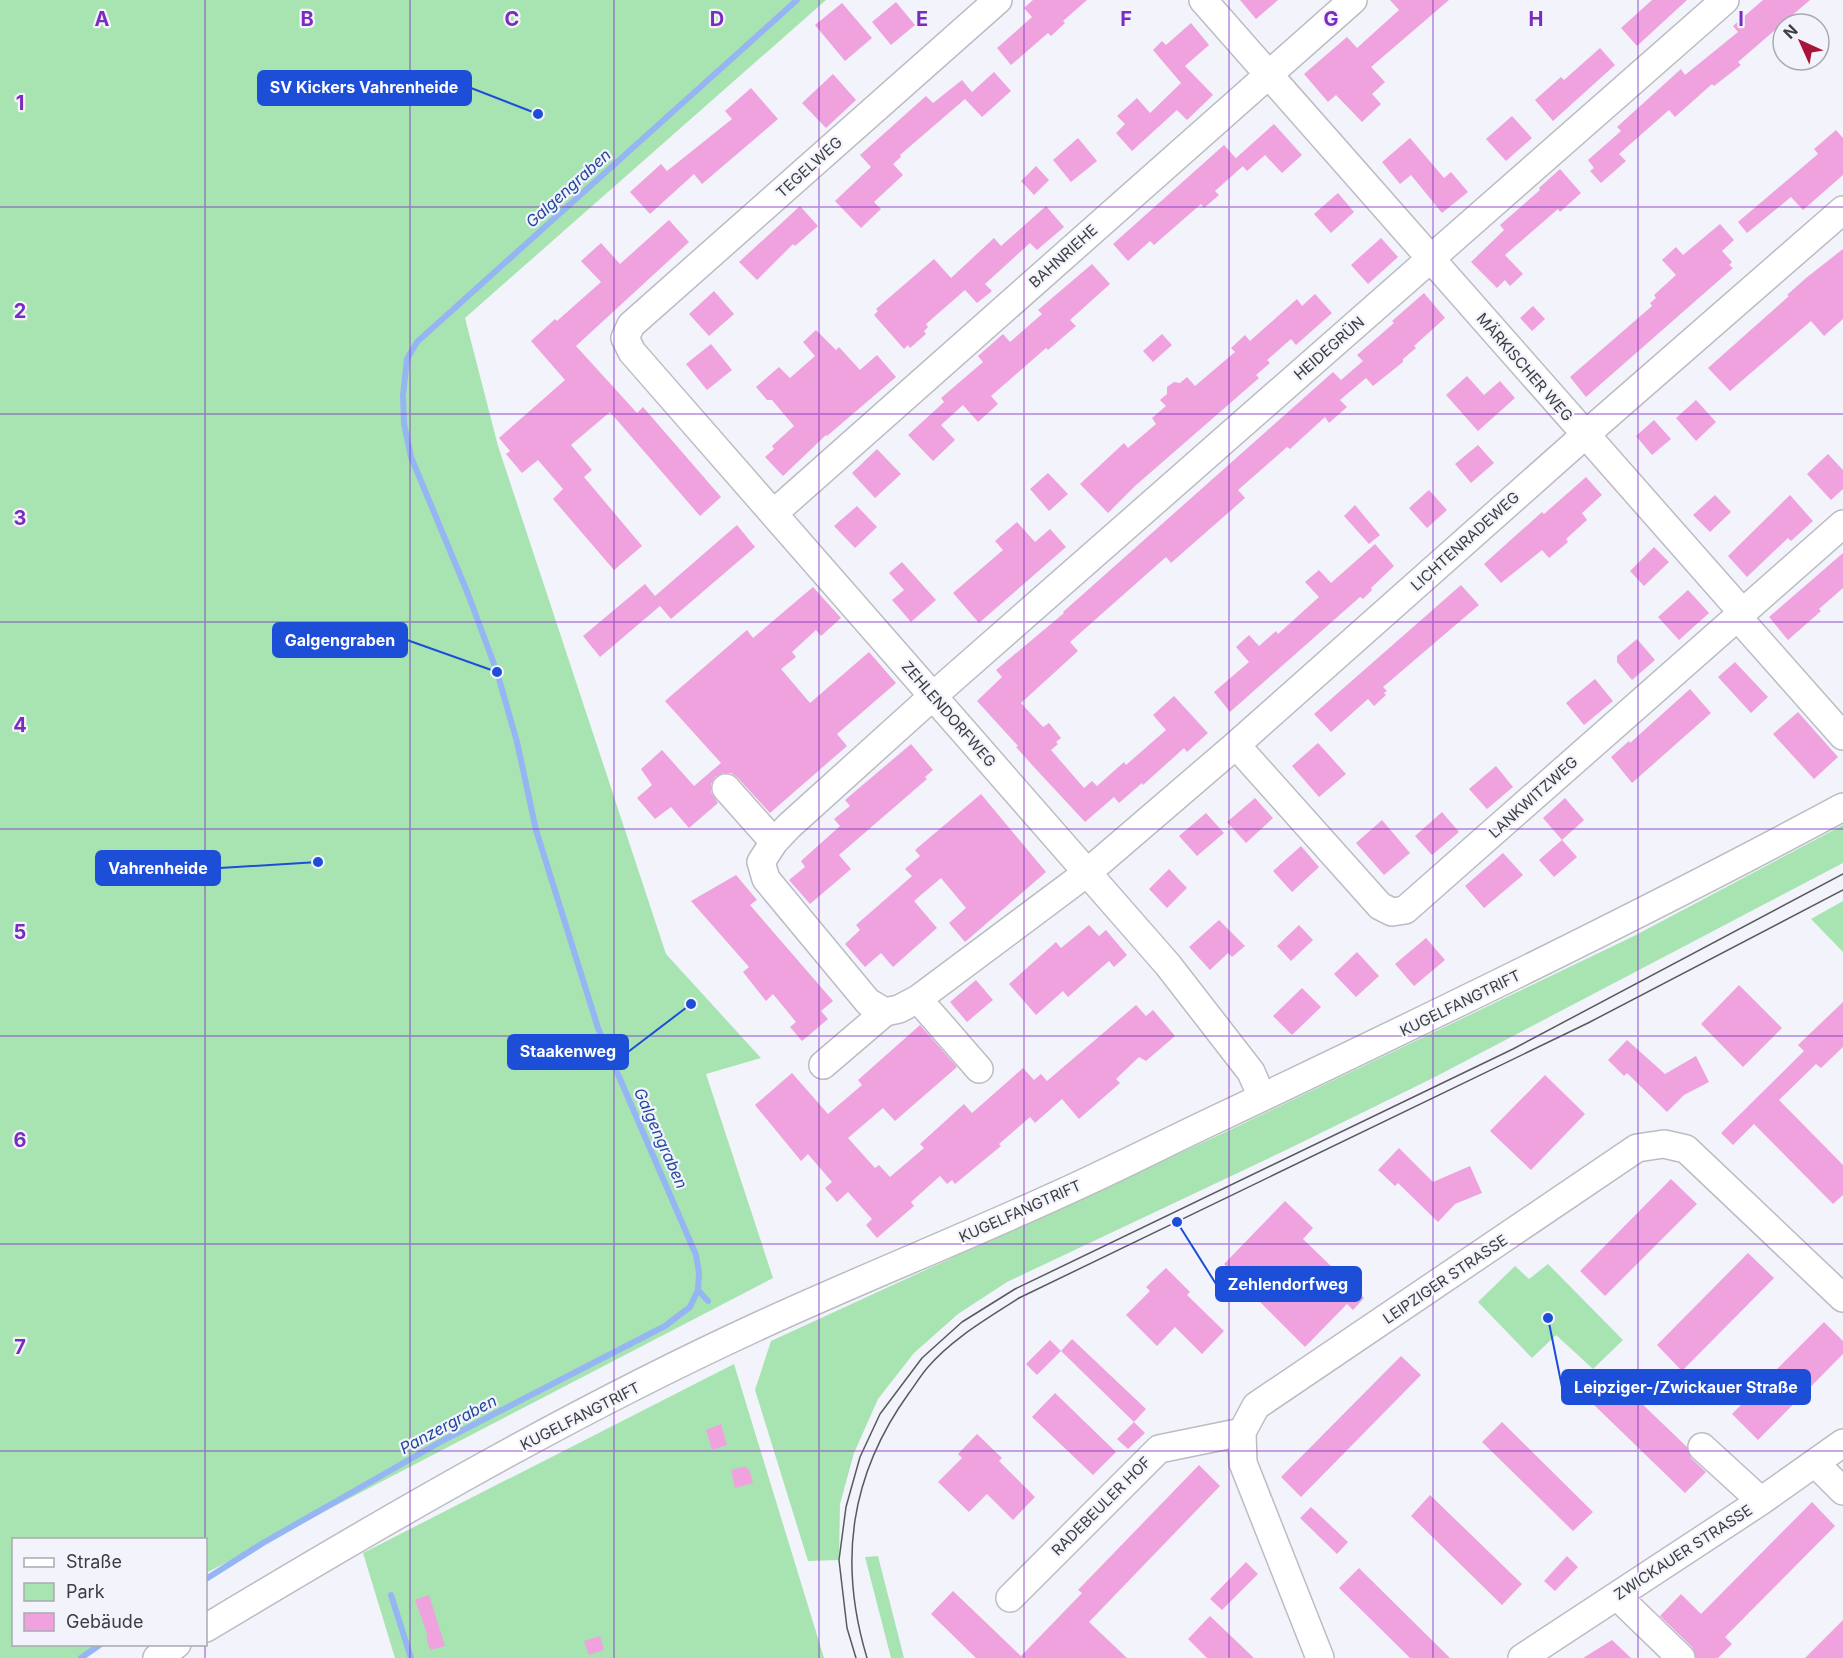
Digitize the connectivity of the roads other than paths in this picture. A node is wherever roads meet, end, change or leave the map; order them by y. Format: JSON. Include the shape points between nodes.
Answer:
{"nodes":[{"id":1,"x":998,"y":0,"type":"edge"},
{"id":2,"x":1203,"y":0,"type":"edge"},
{"id":3,"x":1353,"y":0,"type":"edge"},
{"id":4,"x":1725,"y":0,"type":"edge"},
{"id":5,"x":1268,"y":74,"type":"junction"},
{"id":6,"x":1843,"y":210,"type":"edge"},
{"id":7,"x":1430,"y":259,"type":"junction"},
{"id":8,"x":624,"y":338,"type":"joint"},
{"id":9,"x":1585,"y":435,"type":"junction"},
{"id":10,"x":774,"y":513,"type":"junction"},
{"id":11,"x":1843,"y":524,"type":"edge"},
{"id":12,"x":1740,"y":618,"type":"junction"},
{"id":13,"x":933,"y":696,"type":"junction"},
{"id":14,"x":1843,"y":736,"type":"edge"},
{"id":15,"x":1236,"y":745,"type":"junction"},
{"id":16,"x":726,"y":788,"type":"dead end"},
{"id":17,"x":1843,"y":807,"type":"edge"},
{"id":18,"x":774,"y":842,"type":"junction"},
{"id":19,"x":1088,"y":872,"type":"junction"},
{"id":20,"x":918,"y":999,"type":"junction"},
{"id":21,"x":885,"y":1012,"type":"junction"},
{"id":22,"x":823,"y":1065,"type":"dead end"},
{"id":23,"x":979,"y":1069,"type":"dead end"},
{"id":24,"x":1263,"y":1097,"type":"junction"},
{"id":25,"x":1843,"y":1298,"type":"edge"},
{"id":26,"x":1242,"y":1432,"type":"junction"},
{"id":27,"x":1843,"y":1443,"type":"edge"},
{"id":28,"x":1702,"y":1447,"type":"dead end"},
{"id":29,"x":1816,"y":1464,"type":"junction"},
{"id":30,"x":1843,"y":1491,"type":"edge"},
{"id":31,"x":1761,"y":1501,"type":"junction"},
{"id":32,"x":1617,"y":1596,"type":"junction"},
{"id":33,"x":1010,"y":1598,"type":"dead end"},
{"id":34,"x":207,"y":1627,"type":"edge"},
{"id":35,"x":174,"y":1646,"type":"edge"},
{"id":36,"x":157,"y":1658,"type":"edge"},
{"id":37,"x":1320,"y":1658,"type":"edge"},
{"id":38,"x":1522,"y":1658,"type":"edge"},
{"id":39,"x":1681,"y":1658,"type":"edge"}],
"edges":[{"from":1,"to":8,"type":"street","name":"TEGELWEG","via":[[631,325]]},
{"from":2,"to":5,"type":"street","name":"MÄRKISCHER WEG"},
{"from":3,"to":5,"type":"street","name":"BAHNRIEHE"},
{"from":4,"to":7,"type":"street","name":"HEIDEGRÜN"},
{"from":5,"to":7,"type":"street","name":"MÄRKISCHER WEG"},
{"from":5,"to":10,"type":"street","name":"BAHNRIEHE"},
{"from":6,"to":9,"type":"street","name":"LICHTENRADEWEG"},
{"from":7,"to":9,"type":"street","name":"MÄRKISCHER WEG"},
{"from":7,"to":13,"type":"street","name":"HEIDEGRÜN"},
{"from":8,"to":10,"type":"street","name":"ZEHLENDORFWEG","via":[[632,352]]},
{"from":9,"to":12,"type":"street","name":"MÄRKISCHER WEG","via":[[1735,604]]},
{"from":9,"to":15,"type":"street","name":"LICHTENRADEWEG"},
{"from":10,"to":13,"type":"street","name":"ZEHLENDORFWEG"},
{"from":11,"to":12,"type":"street","name":"LANKWITZWEG"},
{"from":12,"to":14,"type":"street","name":"MÄRKISCHER WEG"},
{"from":12,"to":15,"type":"street","name":"LANKWITZWEG","via":[[1406,910],[1392,912],[1380,906]]},
{"from":13,"to":18,"type":"street","name":"HEIDEGRÜN"},
{"from":13,"to":19,"type":"street","name":"ZEHLENDORFWEG"},
{"from":15,"to":19,"type":"street","name":"LICHTENRADEWEG"},
{"from":16,"to":18,"type":"street"},
{"from":17,"to":24,"type":"street","name":"KUGELFANGTRIFT","via":[[1689,889]]},
{"from":18,"to":21,"type":"street","via":[[761,862],[766,879],[868,1002]]},
{"from":19,"to":20,"type":"street","name":"LICHTENRADEWEG"},
{"from":19,"to":24,"type":"street","name":"ZEHLENDORFWEG","via":[[1168,964],[1251,1072]]},
{"from":20,"to":21,"type":"street","name":"LICHTENRADEWEG"},
{"from":20,"to":23,"type":"street"},
{"from":21,"to":22,"type":"street"},
{"from":24,"to":34,"type":"street","name":"KUGELFANGTRIFT","via":[[1090,1180],[763,1324],[649,1380],[462,1478]]},
{"from":25,"to":26,"type":"street","name":"LEIPZIGER STRASSE","via":[[1686,1149],[1664,1144],[1637,1148],[1256,1406]]},
{"from":26,"to":33,"type":"street","name":"RADEBEULER HOF","via":[[1159,1449]]},
{"from":26,"to":37,"type":"street","via":[[1243,1463]]},
{"from":27,"to":29,"type":"street","name":"ZWICKAUER STRASSE"},
{"from":28,"to":31,"type":"street"},
{"from":29,"to":30,"type":"street"},
{"from":29,"to":31,"type":"street","name":"ZWICKAUER STRASSE"},
{"from":31,"to":32,"type":"street","name":"ZWICKAUER STRASSE"},
{"from":32,"to":38,"type":"street","name":"ZWICKAUER STRASSE"},
{"from":32,"to":39,"type":"street"},
{"from":35,"to":36,"type":"street"}]}
